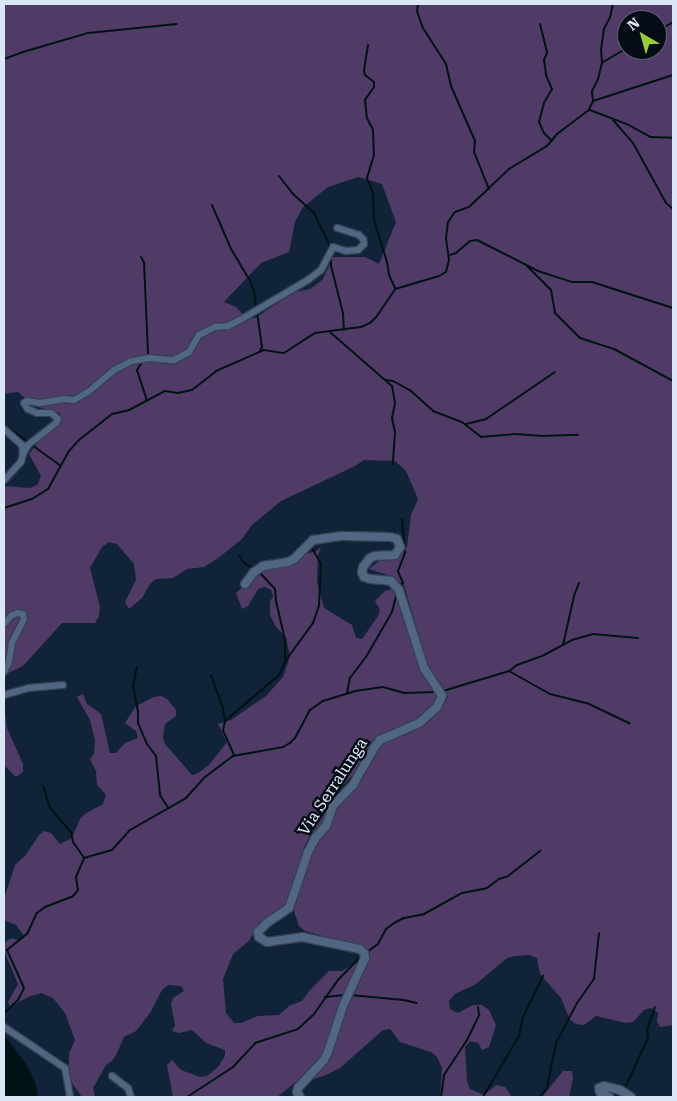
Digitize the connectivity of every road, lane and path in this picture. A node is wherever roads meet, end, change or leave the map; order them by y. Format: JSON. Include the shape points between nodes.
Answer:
{"nodes":[{"id":1,"x":337,"y":228,"type":"dead end"},
{"id":2,"x":4,"y":429,"type":"edge"},
{"id":3,"x":23,"y":454,"type":"junction"},
{"id":4,"x":4,"y":480,"type":"edge"},
{"id":5,"x":245,"y":584,"type":"dead end"},
{"id":6,"x":4,"y":624,"type":"edge"},
{"id":7,"x":4,"y":672,"type":"edge"},
{"id":8,"x":63,"y":685,"type":"dead end"},
{"id":9,"x":4,"y":695,"type":"edge"},
{"id":10,"x":4,"y":1027,"type":"edge"},
{"id":11,"x":112,"y":1076,"type":"dead end"},
{"id":12,"x":70,"y":1097,"type":"edge"},
{"id":13,"x":131,"y":1097,"type":"edge"},
{"id":14,"x":300,"y":1097,"type":"edge"},
{"id":15,"x":609,"y":1097,"type":"edge"},
{"id":16,"x":631,"y":1097,"type":"edge"}],
"edges":[{"from":1,"to":3,"type":"street","via":[[359,235],[364,244],[358,250],[333,247],[321,270],[308,280],[240,320],[199,335],[189,352],[174,360],[149,358],[132,361],[114,370],[74,400],[24,403],[28,409],[51,413],[58,419],[28,445]]},
{"from":2,"to":3,"type":"street","via":[[22,445]]},
{"from":3,"to":4,"type":"street","via":[[21,462]]},
{"from":5,"to":14,"type":"street","name":"Via Serralunga","via":[[263,566],[294,560],[313,540],[343,536],[396,539],[400,547],[395,556],[370,558],[362,572],[364,577],[396,585],[424,668],[442,696],[437,706],[419,723],[380,740],[353,785],[333,806],[326,826],[316,836],[289,908],[258,932],[259,937],[267,942],[302,937],[360,949],[364,953],[365,958],[343,1006],[328,1052],[298,1088],[296,1092]]},
{"from":6,"to":7,"type":"street","via":[[12,615],[23,614],[24,619],[12,643]]},
{"from":8,"to":9,"type":"street","via":[[28,688]]},
{"from":10,"to":12,"type":"street","via":[[65,1068]]},
{"from":11,"to":13,"type":"street","via":[[128,1088]]},
{"from":15,"to":16,"type":"street","via":[[600,1092],[600,1088],[620,1090]]}]}
